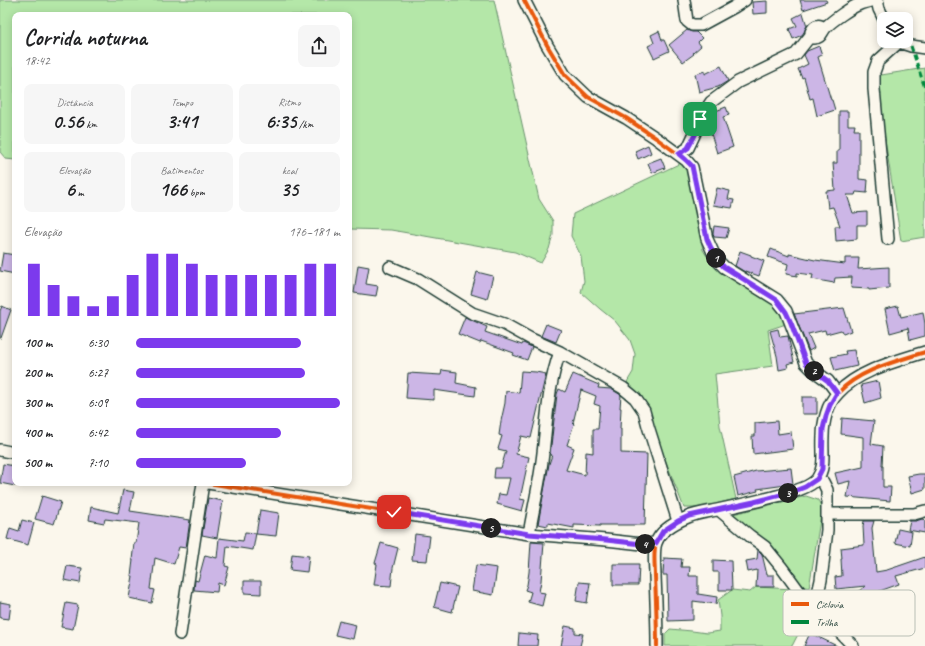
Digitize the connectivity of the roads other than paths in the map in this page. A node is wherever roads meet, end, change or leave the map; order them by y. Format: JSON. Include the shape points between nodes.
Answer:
{"nodes":[{"id":1,"x":524,"y":0,"type":"edge"},
{"id":2,"x":684,"y":0,"type":"edge"},
{"id":3,"x":745,"y":0,"type":"edge"},
{"id":4,"x":876,"y":0,"type":"edge"},
{"id":5,"x":880,"y":12,"type":"edge"},
{"id":6,"x":913,"y":46,"type":"edge"},
{"id":7,"x":892,"y":48,"type":"edge"},
{"id":8,"x":925,"y":48,"type":"edge"},
{"id":9,"x":679,"y":154,"type":"junction"},
{"id":10,"x":888,"y":239,"type":"dead end"},
{"id":11,"x":390,"y":266,"type":"dead end"},
{"id":12,"x":560,"y":352,"type":"junction"},
{"id":13,"x":925,"y":352,"type":"edge"},
{"id":14,"x":837,"y":393,"type":"junction"},
{"id":15,"x":0,"y":450,"type":"edge"},
{"id":16,"x":12,"y":452,"type":"edge"},
{"id":17,"x":817,"y":479,"type":"junction"},
{"id":18,"x":203,"y":486,"type":"edge"},
{"id":19,"x":227,"y":486,"type":"edge"},
{"id":20,"x":719,"y":510,"type":"junction"},
{"id":21,"x":925,"y":511,"type":"edge"},
{"id":22,"x":827,"y":514,"type":"junction"},
{"id":23,"x":678,"y":521,"type":"junction"},
{"id":24,"x":529,"y":534,"type":"junction"},
{"id":25,"x":656,"y":543,"type":"junction"},
{"id":26,"x":798,"y":590,"type":"edge"},
{"id":27,"x":818,"y":590,"type":"edge"},
{"id":28,"x":180,"y":634,"type":"dead end"},
{"id":29,"x":844,"y":636,"type":"edge"},
{"id":30,"x":657,"y":646,"type":"edge"},
{"id":31,"x":853,"y":646,"type":"edge"}],
"edges":[{"from":1,"to":9,"type":"street","via":[[565,75],[588,96]]},
{"from":2,"to":3,"type":"street","via":[[687,21],[692,25],[701,25]]},
{"from":4,"to":5,"type":"street"},
{"from":4,"to":9,"type":"street","via":[[852,8],[824,28],[819,37],[812,38],[811,35],[796,54],[738,82],[711,102],[700,119],[688,148]]},
{"from":6,"to":8,"type":"street"},
{"from":7,"to":10,"type":"street","via":[[878,61],[874,72]]},
{"from":9,"to":14,"type":"street","via":[[692,166],[707,239],[716,259],[724,267],[777,300],[786,312],[806,363],[828,381]]},
{"from":11,"to":12,"type":"street","via":[[418,279],[472,313],[504,324]]},
{"from":12,"to":23,"type":"street","via":[[623,388],[644,410]]},
{"from":12,"to":24,"type":"street","via":[[549,395],[542,462]]},
{"from":13,"to":14,"type":"street","via":[[865,374]]},
{"from":14,"to":17,"type":"street","via":[[826,416],[823,429],[822,469]]},
{"from":15,"to":16,"type":"street"},
{"from":17,"to":20,"type":"street","via":[[792,492]]},
{"from":17,"to":22,"type":"street","via":[[823,482],[826,490]]},
{"from":18,"to":28,"type":"street"},
{"from":19,"to":24,"type":"street"},
{"from":20,"to":23,"type":"street"},
{"from":20,"to":26,"type":"street","via":[[765,547]]},
{"from":21,"to":22,"type":"street","via":[[914,514]]},
{"from":22,"to":27,"type":"street"},
{"from":23,"to":25,"type":"street","via":[[663,531]]},
{"from":24,"to":25,"type":"street"},
{"from":25,"to":30,"type":"street","via":[[654,558]]},
{"from":29,"to":31,"type":"street"}]}
